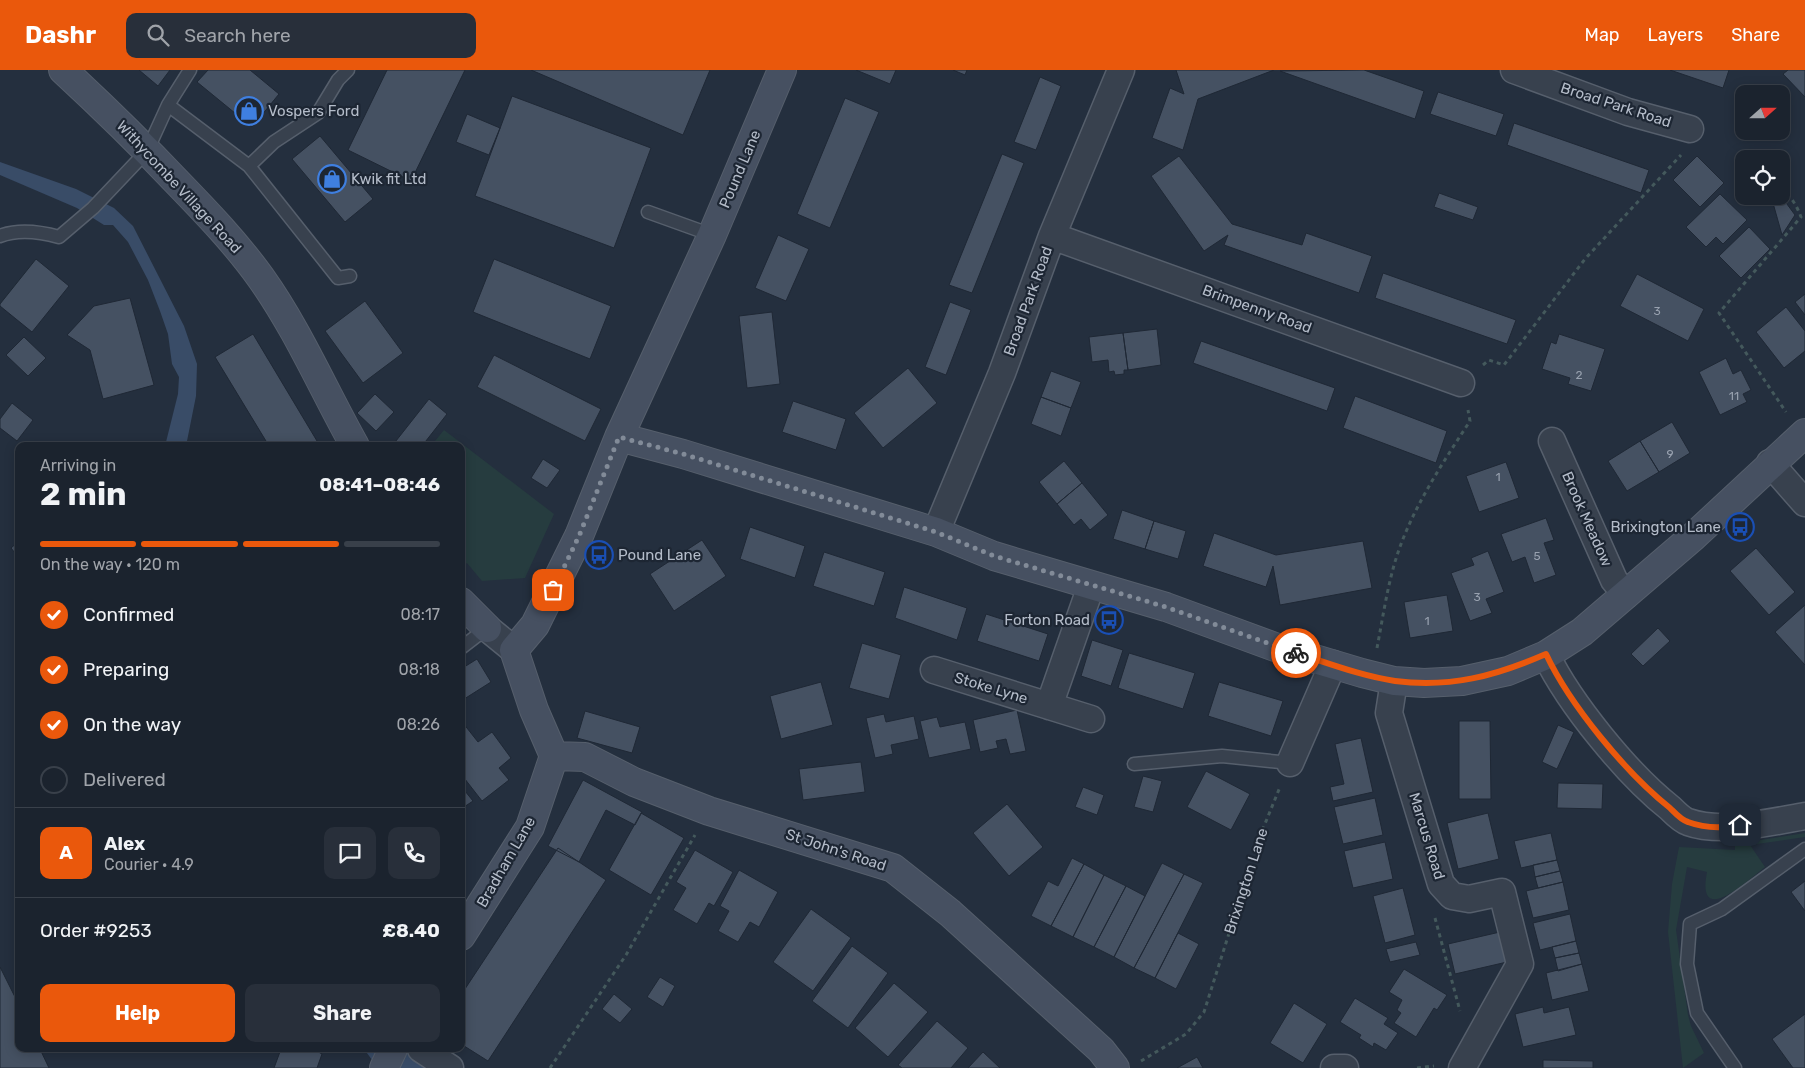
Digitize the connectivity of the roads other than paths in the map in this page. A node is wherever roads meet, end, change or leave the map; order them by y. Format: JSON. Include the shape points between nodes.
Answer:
{"nodes":[{"id":1,"x":63,"y":70,"type":"edge"},
{"id":2,"x":190,"y":70,"type":"edge"},
{"id":3,"x":348,"y":70,"type":"edge"},
{"id":4,"x":782,"y":70,"type":"edge"},
{"id":5,"x":1121,"y":70,"type":"edge"},
{"id":6,"x":1514,"y":70,"type":"edge"},
{"id":7,"x":168,"y":106,"type":"junction"},
{"id":8,"x":1687,"y":141,"type":"road end"},
{"id":9,"x":147,"y":151,"type":"junction"},
{"id":10,"x":249,"y":166,"type":"junction"},
{"id":11,"x":648,"y":212,"type":"dead end"},
{"id":12,"x":712,"y":235,"type":"junction"},
{"id":13,"x":0,"y":236,"type":"edge"},
{"id":14,"x":1052,"y":236,"type":"junction"},
{"id":15,"x":350,"y":276,"type":"dead end"},
{"id":16,"x":1461,"y":383,"type":"road end"},
{"id":17,"x":1804,"y":434,"type":"edge"},
{"id":18,"x":619,"y":437,"type":"junction"},
{"id":19,"x":1552,"y":441,"type":"dead end"},
{"id":20,"x":353,"y":442,"type":"edge"},
{"id":21,"x":1770,"y":463,"type":"junction"},
{"id":22,"x":1805,"y":503,"type":"edge"},
{"id":23,"x":936,"y":532,"type":"junction"},
{"id":24,"x":1091,"y":586,"type":"junction"},
{"id":25,"x":1626,"y":595,"type":"junction"},
{"id":26,"x":465,"y":606,"type":"edge"},
{"id":27,"x":487,"y":628,"type":"junction"},
{"id":28,"x":465,"y":645,"type":"edge"},
{"id":29,"x":514,"y":650,"type":"junction"},
{"id":30,"x":1546,"y":654,"type":"junction"},
{"id":31,"x":1333,"y":664,"type":"junction"},
{"id":32,"x":934,"y":670,"type":"dead end"},
{"id":33,"x":1382,"y":678,"type":"junction"},
{"id":34,"x":1049,"y":706,"type":"junction"},
{"id":35,"x":1091,"y":719,"type":"dead end"},
{"id":36,"x":554,"y":756,"type":"junction"},
{"id":37,"x":1290,"y":763,"type":"joint"},
{"id":38,"x":1134,"y":764,"type":"dead end"},
{"id":39,"x":1805,"y":816,"type":"edge"},
{"id":40,"x":1805,"y":849,"type":"edge"},
{"id":41,"x":466,"y":918,"type":"edge"},
{"id":42,"x":391,"y":1052,"type":"edge"},
{"id":43,"x":426,"y":1052,"type":"edge"},
{"id":44,"x":1125,"y":1066,"type":"edge"},
{"id":45,"x":1451,"y":1067,"type":"edge"},
{"id":46,"x":384,"y":1068,"type":"edge"},
{"id":47,"x":450,"y":1068,"type":"edge"},
{"id":48,"x":1334,"y":1068,"type":"edge"},
{"id":49,"x":1345,"y":1068,"type":"edge"},
{"id":50,"x":1735,"y":1068,"type":"edge"}],
"edges":[{"from":1,"to":9,"type":"street","name":"Withycombe Village Road"},
{"from":2,"to":7,"type":"lane"},
{"from":3,"to":10,"type":"lane","via":[[318,113],[274,142]]},
{"from":4,"to":12,"type":"street","name":"Pound Lane"},
{"from":5,"to":14,"type":"street","name":"Broad Park Road"},
{"from":6,"to":8,"type":"street","name":"Broad Park Road","via":[[1628,112]]},
{"from":7,"to":9,"type":"lane"},
{"from":7,"to":10,"type":"lane"},
{"from":9,"to":13,"type":"lane","via":[[93,208],[59,237],[26,232]]},
{"from":9,"to":20,"type":"street","name":"Withycombe Village Road","via":[[225,232],[262,279],[306,352]]},
{"from":10,"to":15,"type":"lane","via":[[338,278]]},
{"from":11,"to":12,"type":"lane"},
{"from":12,"to":18,"type":"street","name":"Pound Lane"},
{"from":14,"to":16,"type":"street","name":"Brimpenny Road"},
{"from":14,"to":23,"type":"street","name":"Broad Park Road","via":[[1002,373]]},
{"from":17,"to":21,"type":"street"},
{"from":18,"to":23,"type":"street"},
{"from":18,"to":29,"type":"street","name":"Pound Lane","via":[[579,536],[535,626]]},
{"from":19,"to":25,"type":"street","name":"Brook Meadow","via":[[1614,580]]},
{"from":21,"to":22,"type":"street"},
{"from":21,"to":25,"type":"street"},
{"from":23,"to":24,"type":"street","via":[[994,556]]},
{"from":24,"to":31,"type":"street","via":[[1166,607],[1275,647]]},
{"from":24,"to":34,"type":"street","name":"Stoke Lyne"},
{"from":25,"to":30,"type":"street","via":[[1582,632]]},
{"from":26,"to":27,"type":"street"},
{"from":27,"to":28,"type":"lane"},
{"from":27,"to":29,"type":"street"},
{"from":29,"to":36,"type":"street"},
{"from":30,"to":33,"type":"street","via":[[1508,671],[1462,681],[1424,683]]},
{"from":30,"to":39,"type":"street","via":[[1556,676],[1586,717],[1648,791],[1687,822],[1722,828]]},
{"from":31,"to":33,"type":"street"},
{"from":31,"to":37,"type":"street"},
{"from":32,"to":34,"type":"street","name":"Stoke Lyne"},
{"from":33,"to":45,"type":"street","name":"Marcus Road","via":[[1389,713],[1441,884],[1452,896],[1469,900],[1502,892],[1520,964]]},
{"from":34,"to":35,"type":"street","name":"Stoke Lyne"},
{"from":36,"to":41,"type":"street","name":"Bradham Lane","via":[[530,827]]},
{"from":36,"to":44,"type":"street","name":"St John's Road","via":[[585,758],[634,782],[709,811],[893,868],[1101,1050]]},
{"from":37,"to":38,"type":"lane","via":[[1222,756]]},
{"from":40,"to":50,"type":"lane","via":[[1722,909],[1690,924],[1687,964],[1697,1013]]},
{"from":42,"to":46,"type":"street"},
{"from":43,"to":47,"type":"street"},
{"from":48,"to":49,"type":"street"}]}
